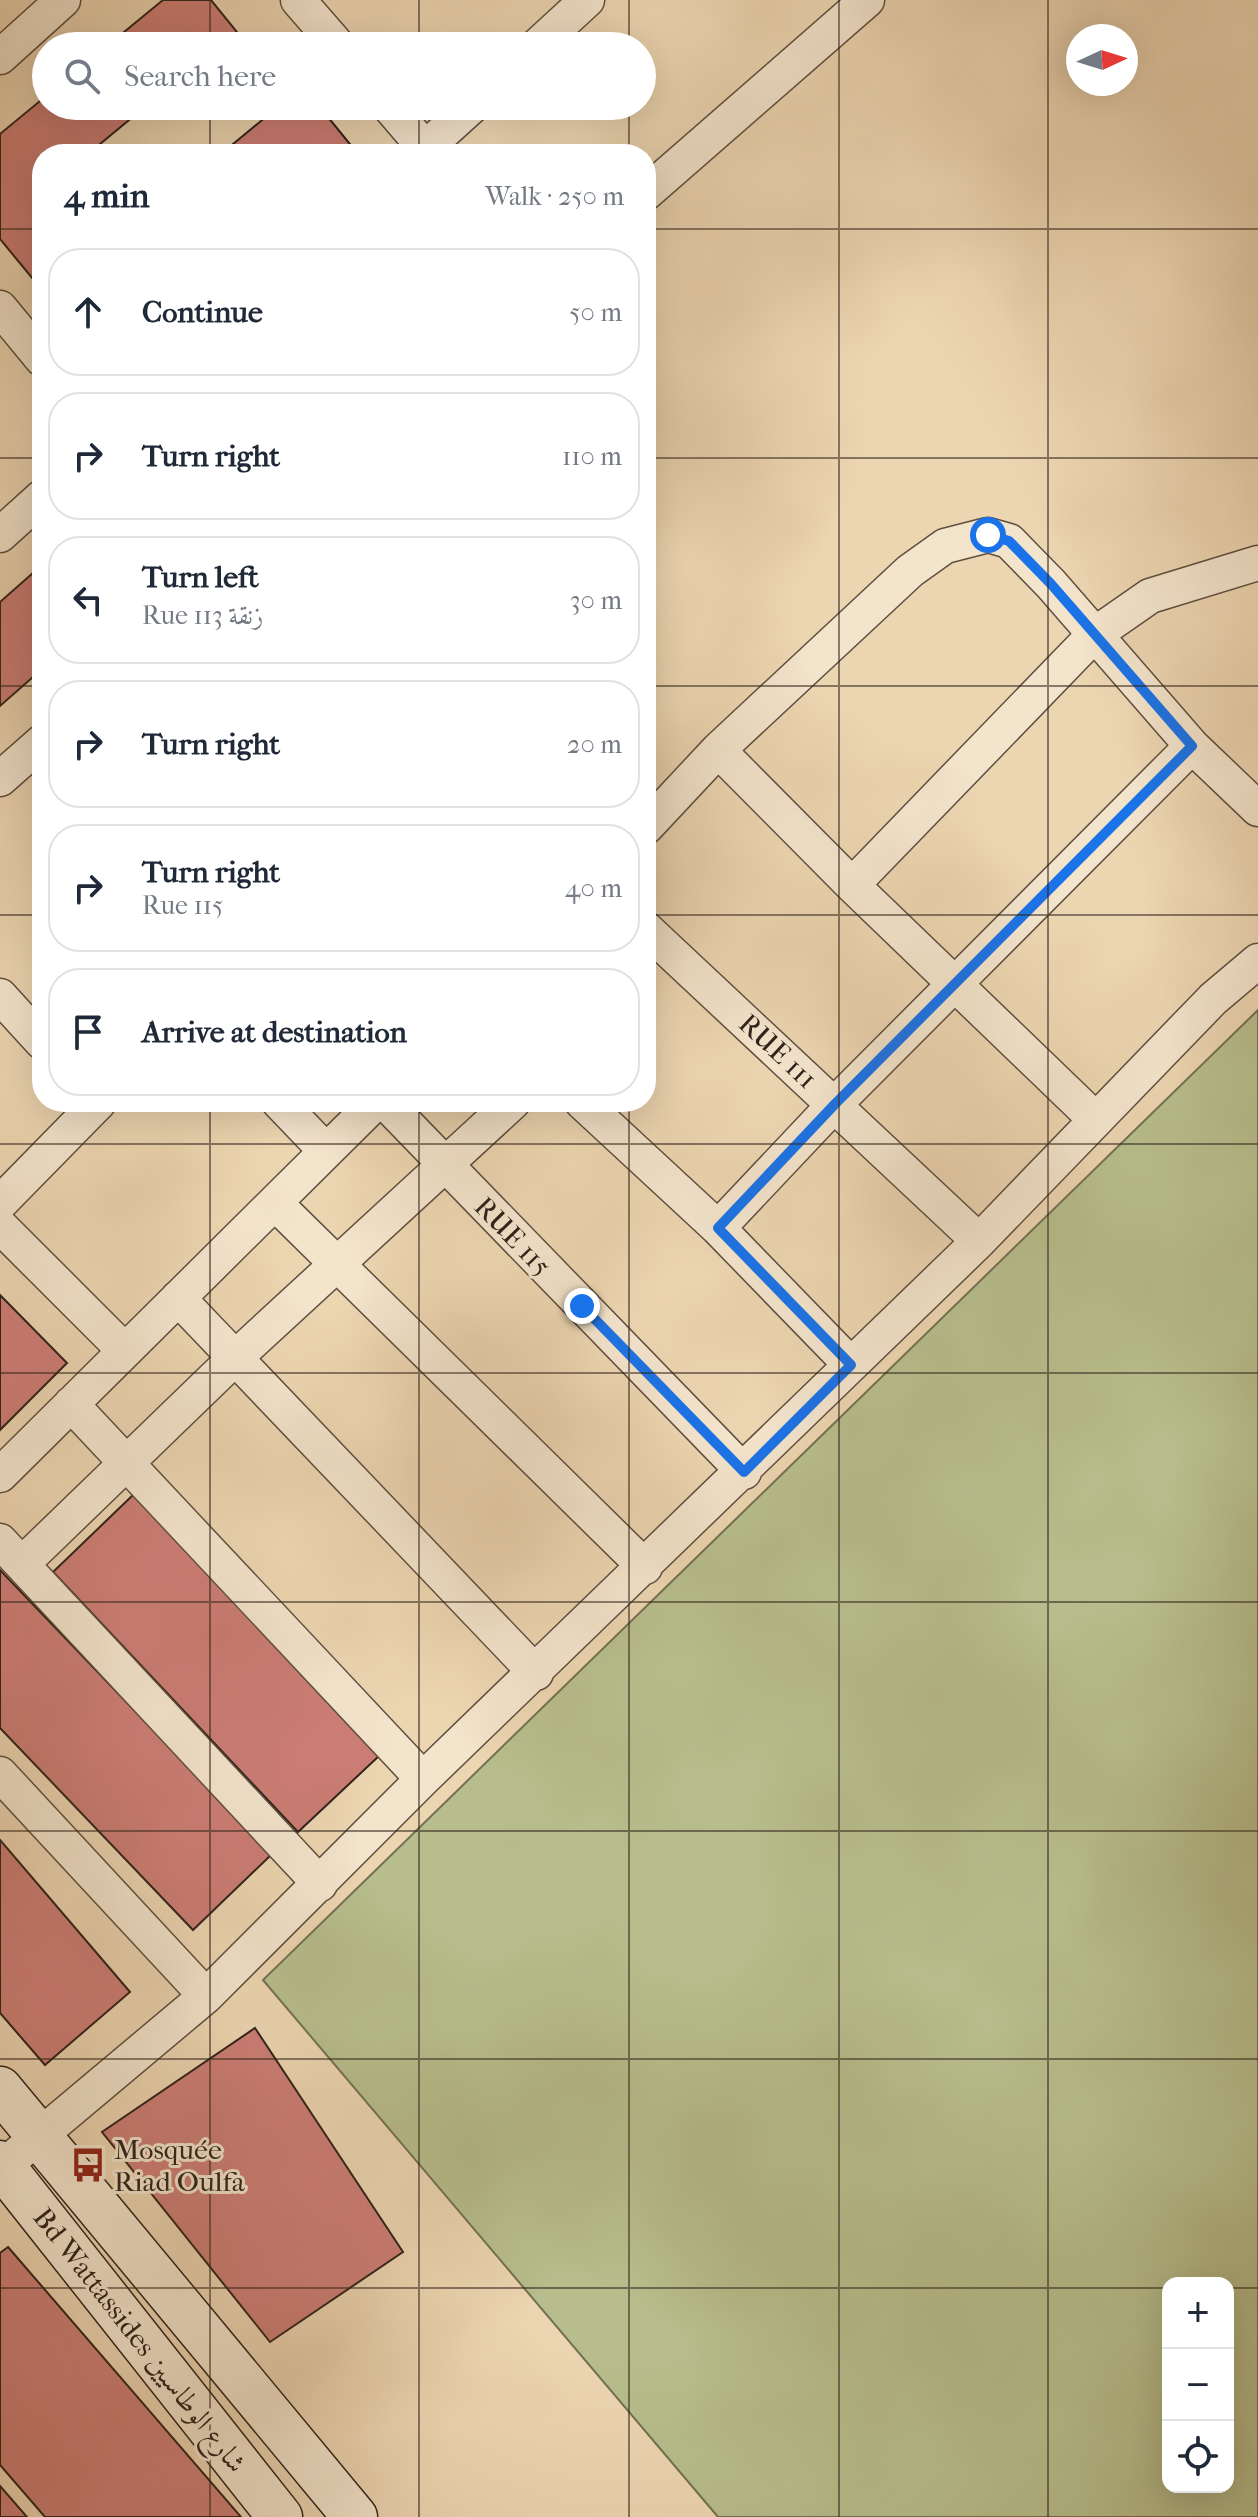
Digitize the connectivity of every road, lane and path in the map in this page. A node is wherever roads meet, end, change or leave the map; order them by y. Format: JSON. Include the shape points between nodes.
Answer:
{"nodes":[{"id":1,"x":63,"y":0,"type":"edge"},
{"id":2,"x":298,"y":0,"type":"edge"},
{"id":3,"x":587,"y":0,"type":"edge"},
{"id":4,"x":867,"y":0,"type":"edge"},
{"id":5,"x":326,"y":32,"type":"edge"},
{"id":6,"x":552,"y":32,"type":"edge"},
{"id":7,"x":0,"y":57,"type":"edge"},
{"id":8,"x":400,"y":120,"type":"edge"},
{"id":9,"x":458,"y":120,"type":"edge"},
{"id":10,"x":419,"y":144,"type":"edge"},
{"id":11,"x":433,"y":144,"type":"edge"},
{"id":12,"x":656,"y":184,"type":"edge"},
{"id":13,"x":0,"y":308,"type":"edge"},
{"id":14,"x":32,"y":347,"type":"edge"},
{"id":15,"x":32,"y":506,"type":"edge"},
{"id":16,"x":0,"y":535,"type":"edge"},
{"id":17,"x":1258,"y":563,"type":"edge"},
{"id":18,"x":1094,"y":635,"type":"junction"},
{"id":19,"x":1192,"y":746,"type":"junction"},
{"id":20,"x":718,"y":750,"type":"junction"},
{"id":21,"x":32,"y":751,"type":"edge"},
{"id":22,"x":0,"y":779,"type":"edge"},
{"id":23,"x":1258,"y":809,"type":"edge"},
{"id":24,"x":656,"y":816,"type":"edge"},
{"id":25,"x":852,"y":885,"type":"junction"},
{"id":26,"x":656,"y":938,"type":"edge"},
{"id":27,"x":1258,"y":961,"type":"edge"},
{"id":28,"x":958,"y":984,"type":"junction"},
{"id":29,"x":0,"y":996,"type":"edge"},
{"id":30,"x":32,"y":1031,"type":"edge"},
{"id":31,"x":835,"y":1104,"type":"junction"},
{"id":32,"x":88,"y":1112,"type":"edge"},
{"id":33,"x":289,"y":1112,"type":"edge"},
{"id":34,"x":366,"y":1112,"type":"edge"},
{"id":35,"x":394,"y":1112,"type":"edge"},
{"id":36,"x":502,"y":1112,"type":"edge"},
{"id":37,"x":593,"y":1112,"type":"edge"},
{"id":38,"x":1095,"y":1119,"type":"junction"},
{"id":39,"x":326,"y":1151,"type":"junction"},
{"id":40,"x":444,"y":1166,"type":"junction"},
{"id":41,"x":0,"y":1203,"type":"edge"},
{"id":42,"x":275,"y":1203,"type":"junction"},
{"id":43,"x":0,"y":1226,"type":"edge"},
{"id":44,"x":718,"y":1228,"type":"junction"},
{"id":45,"x":979,"y":1241,"type":"junction"},
{"id":46,"x":337,"y":1265,"type":"junction"},
{"id":47,"x":178,"y":1298,"type":"junction"},
{"id":48,"x":125,"y":1351,"type":"junction"},
{"id":49,"x":236,"y":1357,"type":"junction"},
{"id":50,"x":851,"y":1365,"type":"junction"},
{"id":51,"x":71,"y":1404,"type":"junction"},
{"id":52,"x":127,"y":1463,"type":"junction"},
{"id":53,"x":744,"y":1472,"type":"junction"},
{"id":54,"x":0,"y":1475,"type":"edge"},
{"id":55,"x":12,"y":1552,"type":"edge"},
{"id":56,"x":645,"y":1567,"type":"junction"},
{"id":57,"x":536,"y":1673,"type":"junction"},
{"id":58,"x":0,"y":1774,"type":"edge"},
{"id":59,"x":423,"y":1779,"type":"junction"},
{"id":60,"x":320,"y":1884,"type":"junction"},
{"id":61,"x":206,"y":1996,"type":"junction"},
{"id":62,"x":0,"y":2089,"type":"edge"},
{"id":63,"x":39,"y":2135,"type":"junction"},
{"id":64,"x":1,"y":2166,"type":"edge"},
{"id":65,"x":280,"y":2517,"type":"edge"},
{"id":66,"x":355,"y":2517,"type":"edge"}],
"edges":[{"from":1,"to":7,"type":"street"},
{"from":2,"to":5,"type":"street"},
{"from":3,"to":6,"type":"street"},
{"from":4,"to":12,"type":"street"},
{"from":8,"to":10,"type":"street"},
{"from":9,"to":11,"type":"street"},
{"from":13,"to":14,"type":"street"},
{"from":15,"to":16,"type":"street"},
{"from":17,"to":18,"type":"street","via":[[1150,596]]},
{"from":18,"to":19,"type":"street"},
{"from":18,"to":20,"type":"street","via":[[1009,541],[967,537],[910,571]]},
{"from":18,"to":25,"type":"street"},
{"from":19,"to":23,"type":"street"},
{"from":19,"to":28,"type":"street"},
{"from":20,"to":24,"type":"street"},
{"from":20,"to":25,"type":"street"},
{"from":21,"to":22,"type":"street"},
{"from":25,"to":28,"type":"street"},
{"from":26,"to":31,"type":"street","name":"RUE 111"},
{"from":27,"to":38,"type":"street","via":[[1213,999]]},
{"from":28,"to":31,"type":"street"},
{"from":28,"to":38,"type":"street"},
{"from":29,"to":30,"type":"street"},
{"from":31,"to":44,"type":"street"},
{"from":31,"to":45,"type":"street","name":"RUE 111"},
{"from":32,"to":41,"type":"street"},
{"from":33,"to":39,"type":"street"},
{"from":34,"to":39,"type":"street"},
{"from":35,"to":40,"type":"street","name":"RUE 115"},
{"from":36,"to":40,"type":"street"},
{"from":37,"to":44,"type":"street"},
{"from":38,"to":45,"type":"street"},
{"from":39,"to":42,"type":"street"},
{"from":40,"to":46,"type":"street"},
{"from":40,"to":53,"type":"street","name":"RUE 115"},
{"from":42,"to":46,"type":"street"},
{"from":42,"to":47,"type":"street"},
{"from":43,"to":48,"type":"street"},
{"from":44,"to":50,"type":"street"},
{"from":45,"to":50,"type":"street"},
{"from":46,"to":49,"type":"street"},
{"from":46,"to":56,"type":"street"},
{"from":47,"to":48,"type":"street"},
{"from":47,"to":49,"type":"street"},
{"from":48,"to":51,"type":"street"},
{"from":49,"to":52,"type":"street"},
{"from":49,"to":57,"type":"street"},
{"from":50,"to":53,"type":"street"},
{"from":51,"to":52,"type":"street"},
{"from":51,"to":54,"type":"street"},
{"from":52,"to":55,"type":"street"},
{"from":52,"to":59,"type":"street"},
{"from":53,"to":56,"type":"street"},
{"from":55,"to":60,"type":"street"},
{"from":56,"to":57,"type":"street"},
{"from":57,"to":59,"type":"street"},
{"from":58,"to":61,"type":"street"},
{"from":59,"to":60,"type":"street"},
{"from":60,"to":61,"type":"street"},
{"from":61,"to":63,"type":"street"},
{"from":62,"to":63,"type":"street","name":"Bd Wattassides شارع الوطاسيين"},
{"from":63,"to":64,"type":"street"},
{"from":63,"to":66,"type":"street","name":"Bd Wattassides شارع الوطاسيين"},
{"from":64,"to":65,"type":"street","name":"Bd Wattassides شارع الوطاسيين"}]}
